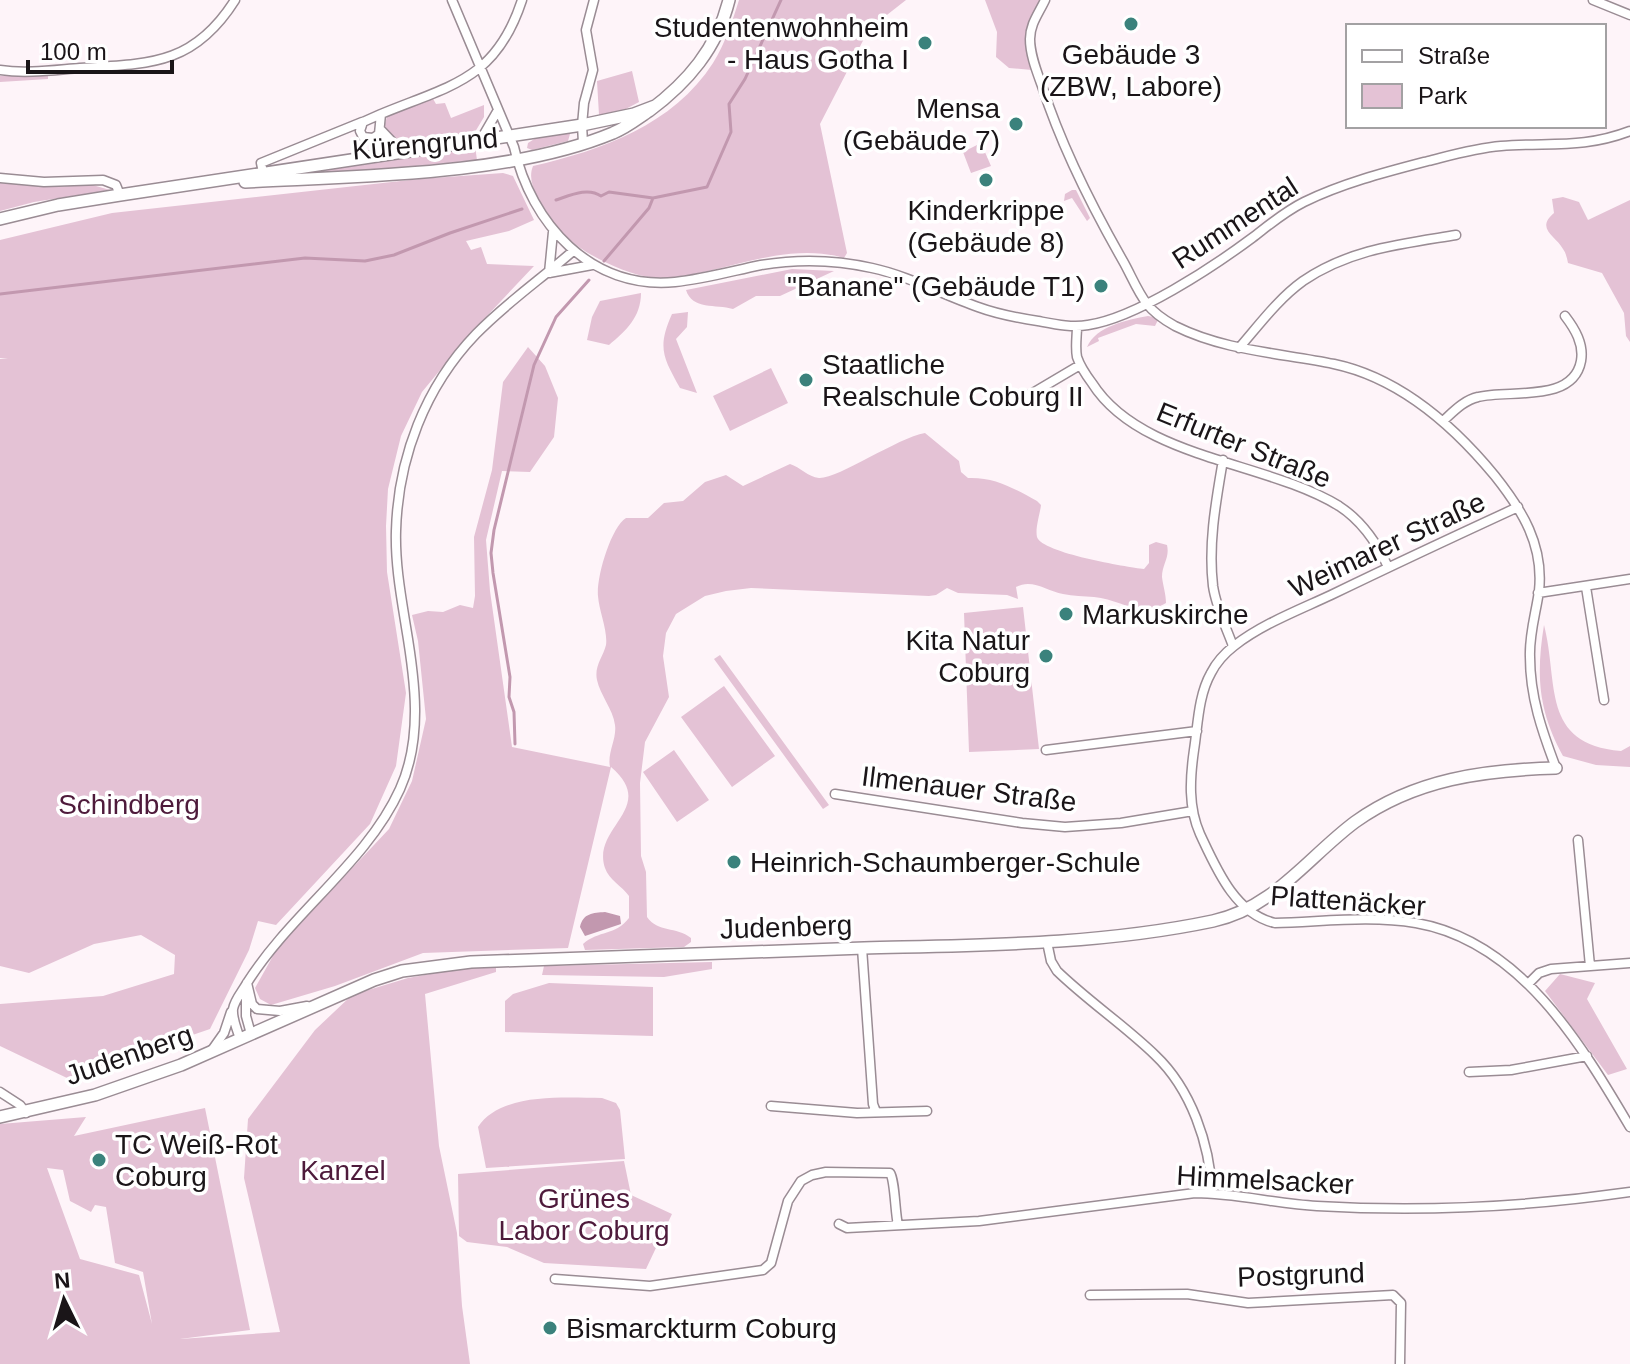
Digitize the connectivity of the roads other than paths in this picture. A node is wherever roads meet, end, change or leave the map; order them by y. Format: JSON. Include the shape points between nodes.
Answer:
{"nodes":[{"id":1,"x":235,"y":0,"type":"edge"},
{"id":2,"x":452,"y":0,"type":"edge"},
{"id":3,"x":522,"y":0,"type":"edge"},
{"id":4,"x":594,"y":0,"type":"edge"},
{"id":5,"x":729,"y":0,"type":"edge"},
{"id":6,"x":1045,"y":0,"type":"edge"},
{"id":7,"x":1593,"y":0,"type":"edge"},
{"id":8,"x":1630,"y":15,"type":"edge"},
{"id":9,"x":0,"y":70,"type":"edge"},
{"id":10,"x":481,"y":70,"type":"junction"},
{"id":11,"x":655,"y":106,"type":"junction"},
{"id":12,"x":498,"y":110,"type":"junction"},
{"id":13,"x":381,"y":114,"type":"junction"},
{"id":14,"x":363,"y":122,"type":"junction"},
{"id":15,"x":582,"y":125,"type":"junction"},
{"id":16,"x":381,"y":130,"type":"junction"},
{"id":17,"x":1630,"y":131,"type":"edge"},
{"id":18,"x":508,"y":137,"type":"junction"},
{"id":19,"x":480,"y":141,"type":"junction"},
{"id":20,"x":583,"y":143,"type":"junction"},
{"id":21,"x":403,"y":153,"type":"junction"},
{"id":22,"x":517,"y":159,"type":"junction"},
{"id":23,"x":264,"y":177,"type":"junction"},
{"id":24,"x":0,"y":178,"type":"edge"},
{"id":25,"x":120,"y":195,"type":"junction"},
{"id":26,"x":0,"y":219,"type":"edge"},
{"id":27,"x":553,"y":232,"type":"junction"},
{"id":28,"x":1456,"y":235,"type":"dead end"},
{"id":29,"x":570,"y":249,"type":"junction"},
{"id":30,"x":592,"y":265,"type":"junction"},
{"id":31,"x":549,"y":273,"type":"junction"},
{"id":32,"x":1147,"y":304,"type":"junction"},
{"id":33,"x":1565,"y":316,"type":"dead end"},
{"id":34,"x":1077,"y":326,"type":"junction"},
{"id":35,"x":1239,"y":348,"type":"junction"},
{"id":36,"x":1080,"y":365,"type":"junction"},
{"id":37,"x":1026,"y":397,"type":"dead end"},
{"id":38,"x":1443,"y":421,"type":"junction"},
{"id":39,"x":1223,"y":460,"type":"junction"},
{"id":40,"x":1518,"y":507,"type":"junction"},
{"id":41,"x":1388,"y":567,"type":"junction"},
{"id":42,"x":1630,"y":579,"type":"edge"},
{"id":43,"x":1586,"y":587,"type":"junction"},
{"id":44,"x":1538,"y":593,"type":"junction"},
{"id":45,"x":1233,"y":646,"type":"junction"},
{"id":46,"x":1604,"y":700,"type":"dead end"},
{"id":47,"x":1197,"y":731,"type":"junction"},
{"id":48,"x":1046,"y":750,"type":"dead end"},
{"id":49,"x":1556,"y":768,"type":"joint"},
{"id":50,"x":835,"y":794,"type":"dead end"},
{"id":51,"x":1193,"y":811,"type":"junction"},
{"id":52,"x":1578,"y":840,"type":"dead end"},
{"id":53,"x":1247,"y":911,"type":"junction"},
{"id":54,"x":1047,"y":942,"type":"junction"},
{"id":55,"x":862,"y":948,"type":"junction"},
{"id":56,"x":1630,"y":963,"type":"edge"},
{"id":57,"x":1590,"y":966,"type":"junction"},
{"id":58,"x":247,"y":983,"type":"junction"},
{"id":59,"x":1528,"y":984,"type":"junction"},
{"id":60,"x":236,"y":1000,"type":"junction"},
{"id":61,"x":324,"y":1003,"type":"junction"},
{"id":62,"x":246,"y":1036,"type":"junction"},
{"id":63,"x":210,"y":1052,"type":"junction"},
{"id":64,"x":1587,"y":1056,"type":"junction"},
{"id":65,"x":1469,"y":1072,"type":"dead end"},
{"id":66,"x":0,"y":1092,"type":"edge"},
{"id":67,"x":771,"y":1106,"type":"dead end"},
{"id":68,"x":927,"y":1111,"type":"dead end"},
{"id":69,"x":876,"y":1112,"type":"junction"},
{"id":70,"x":26,"y":1113,"type":"junction"},
{"id":71,"x":0,"y":1117,"type":"edge"},
{"id":72,"x":1630,"y":1127,"type":"edge"},
{"id":73,"x":1630,"y":1192,"type":"edge"},
{"id":74,"x":1212,"y":1193,"type":"junction"},
{"id":75,"x":839,"y":1224,"type":"dead end"},
{"id":76,"x":898,"y":1225,"type":"junction"},
{"id":77,"x":555,"y":1279,"type":"dead end"},
{"id":78,"x":1090,"y":1295,"type":"dead end"},
{"id":79,"x":1400,"y":1364,"type":"edge"}],
"edges":[{"from":1,"to":9,"type":"street","via":[[207,35],[157,62]]},
{"from":2,"to":10,"type":"street"},
{"from":3,"to":10,"type":"street","via":[[503,45]]},
{"from":4,"to":15,"type":"street","via":[[586,30],[593,70]]},
{"from":5,"to":11,"type":"street","name":"Kürengrund","via":[[718,33],[692,74]]},
{"from":6,"to":32,"type":"street","via":[[1030,40],[1037,72],[1060,139]]},
{"from":7,"to":8,"type":"street"},
{"from":10,"to":12,"type":"street"},
{"from":10,"to":13,"type":"street"},
{"from":11,"to":15,"type":"street","name":"Kürengrund"},
{"from":11,"to":20,"type":"street","name":"Kürengrund","via":[[613,133]]},
{"from":12,"to":18,"type":"street"},
{"from":12,"to":19,"type":"street"},
{"from":13,"to":14,"type":"street"},
{"from":13,"to":16,"type":"street"},
{"from":14,"to":16,"type":"street","via":[[363,137],[373,138]]},
{"from":14,"to":23,"type":"street","via":[[261,163]]},
{"from":15,"to":18,"type":"street","name":"Kürengrund"},
{"from":15,"to":20,"type":"street"},
{"from":16,"to":21,"type":"street"},
{"from":17,"to":32,"type":"street","name":"Rummental","via":[[1586,144],[1478,149],[1321,194]]},
{"from":18,"to":19,"type":"street","name":"Kürengrund"},
{"from":18,"to":22,"type":"street"},
{"from":19,"to":21,"type":"street","name":"Kürengrund"},
{"from":20,"to":22,"type":"street","name":"Kürengrund"},
{"from":21,"to":23,"type":"street","name":"Kürengrund"},
{"from":22,"to":23,"type":"street","name":"Kürengrund","via":[[450,169]]},
{"from":22,"to":27,"type":"street"},
{"from":23,"to":25,"type":"street","name":"Kürengrund"},
{"from":24,"to":25,"type":"street","via":[[103,180],[116,185]]},
{"from":25,"to":26,"type":"street","name":"Kürengrund"},
{"from":27,"to":29,"type":"street"},
{"from":27,"to":31,"type":"street"},
{"from":28,"to":35,"type":"street","via":[[1376,248],[1303,281]]},
{"from":29,"to":30,"type":"street"},
{"from":29,"to":31,"type":"street"},
{"from":30,"to":31,"type":"street"},
{"from":30,"to":34,"type":"street","via":[[627,278],[667,282],[784,262],[850,264],[896,275],[980,308]]},
{"from":31,"to":58,"type":"street","via":[[463,348],[431,394],[408,453],[398,500],[396,548],[415,719],[401,787],[384,819],[268,951]]},
{"from":32,"to":34,"type":"street","name":"Rummental"},
{"from":32,"to":35,"type":"street","via":[[1174,325]]},
{"from":33,"to":38,"type":"street","via":[[1582,354],[1570,381],[1537,393],[1470,399]]},
{"from":34,"to":36,"type":"street","name":"Erfurter Straße"},
{"from":35,"to":38,"type":"street","via":[[1359,371],[1401,391]]},
{"from":36,"to":37,"type":"street"},
{"from":36,"to":39,"type":"street","name":"Erfurter Straße","via":[[1100,397],[1121,417],[1162,439]]},
{"from":38,"to":40,"type":"street"},
{"from":39,"to":41,"type":"street","name":"Erfurter Straße","via":[[1342,508],[1372,538]]},
{"from":39,"to":45,"type":"street","via":[[1213,525],[1213,587]]},
{"from":40,"to":41,"type":"street","name":"Weimarer Straße"},
{"from":40,"to":44,"type":"street","via":[[1536,547]]},
{"from":41,"to":45,"type":"street","name":"Weimarer Straße"},
{"from":42,"to":43,"type":"street"},
{"from":43,"to":44,"type":"street"},
{"from":43,"to":46,"type":"street"},
{"from":44,"to":49,"type":"street","via":[[1530,672],[1536,712]]},
{"from":45,"to":47,"type":"street","name":"Weimarer Straße","via":[[1211,673]]},
{"from":47,"to":48,"type":"street"},
{"from":47,"to":51,"type":"street","name":"Weimarer Straße"},
{"from":49,"to":53,"type":"street","name":"Judenberg","via":[[1480,773],[1419,788],[1356,822]]},
{"from":50,"to":51,"type":"street","name":"Ilmenauer Straße","via":[[1065,827]]},
{"from":51,"to":53,"type":"street","name":"Weimarer Straße","via":[[1208,852]]},
{"from":52,"to":57,"type":"street"},
{"from":53,"to":54,"type":"street","name":"Judenberg","via":[[1148,932]]},
{"from":53,"to":59,"type":"street","name":"Plattenäcker","via":[[1275,923],[1378,919],[1430,926],[1472,943]]},
{"from":54,"to":55,"type":"street","name":"Judenberg"},
{"from":54,"to":74,"type":"street","via":[[1057,971],[1155,1055],[1179,1085],[1200,1131]]},
{"from":55,"to":61,"type":"street","name":"Judenberg","via":[[449,963],[402,971]]},
{"from":55,"to":69,"type":"street"},
{"from":56,"to":57,"type":"street"},
{"from":57,"to":59,"type":"street","via":[[1545,970]]},
{"from":58,"to":60,"type":"street"},
{"from":58,"to":61,"type":"street","via":[[252,1004],[263,1011]]},
{"from":58,"to":62,"type":"street"},
{"from":59,"to":64,"type":"street","name":"Plattenäcker"},
{"from":60,"to":62,"type":"street","via":[[234,1019]]},
{"from":60,"to":63,"type":"street","via":[[224,1033]]},
{"from":61,"to":62,"type":"street","name":"Judenberg"},
{"from":62,"to":63,"type":"street","name":"Judenberg"},
{"from":63,"to":70,"type":"street","name":"Judenberg","via":[[95,1095]]},
{"from":64,"to":65,"type":"street"},
{"from":64,"to":72,"type":"street","name":"Plattenäcker"},
{"from":66,"to":70,"type":"street"},
{"from":67,"to":69,"type":"street"},
{"from":68,"to":69,"type":"street"},
{"from":70,"to":71,"type":"street","name":"Judenberg"},
{"from":73,"to":74,"type":"street","name":"Himmelsacker","via":[[1411,1209],[1293,1205]]},
{"from":74,"to":76,"type":"street","name":"Himmelsacker","via":[[979,1221]]},
{"from":75,"to":76,"type":"street","name":"Himmelsacker"},
{"from":76,"to":77,"type":"street","via":[[892,1175],[826,1172],[805,1178],[792,1193],[771,1263],[763,1270],[650,1286]]},
{"from":78,"to":79,"type":"street","name":"Postgrund","via":[[1187,1294],[1243,1303],[1393,1295],[1401,1303]]}]}
